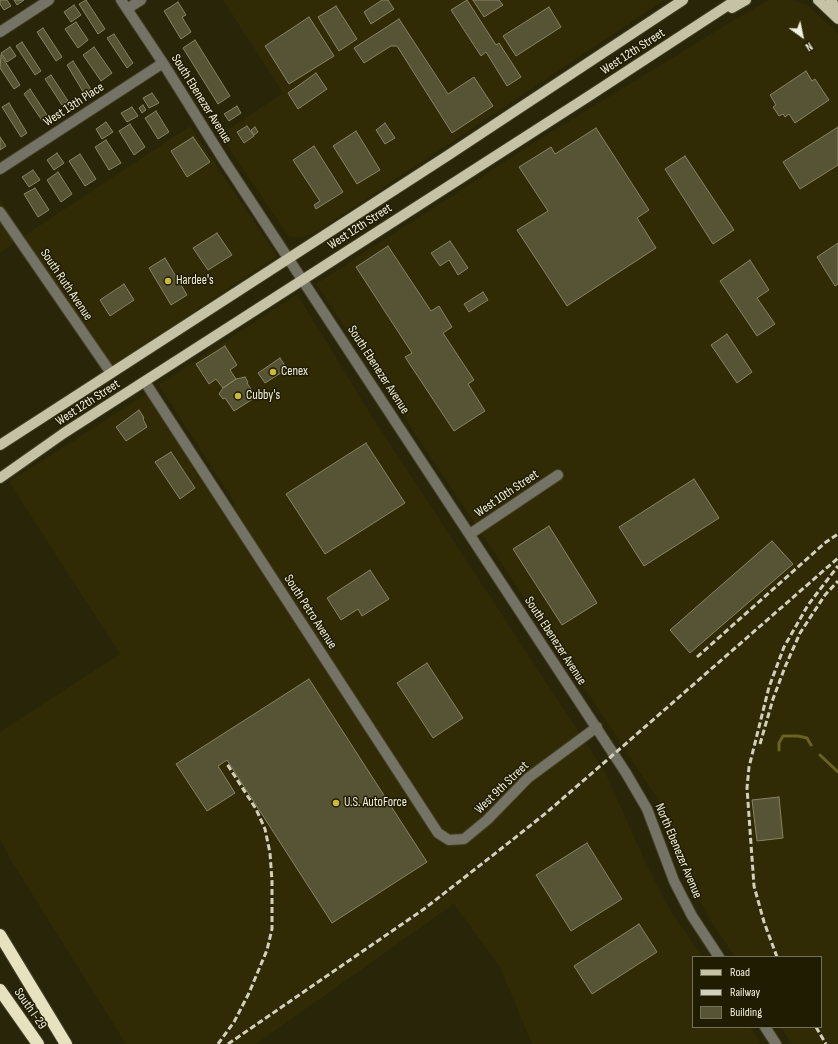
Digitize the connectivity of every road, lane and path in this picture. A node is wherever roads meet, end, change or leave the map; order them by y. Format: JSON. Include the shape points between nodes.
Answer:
{"nodes":[{"id":1,"x":49,"y":0,"type":"edge"},
{"id":2,"x":121,"y":0,"type":"edge"},
{"id":3,"x":141,"y":0,"type":"edge"},
{"id":4,"x":683,"y":0,"type":"edge"},
{"id":5,"x":736,"y":0,"type":"edge"},
{"id":6,"x":746,"y":0,"type":"edge"},
{"id":7,"x":818,"y":0,"type":"edge"},
{"id":8,"x":831,"y":0,"type":"edge"},
{"id":9,"x":127,"y":9,"type":"junction"},
{"id":10,"x":838,"y":11,"type":"edge"},
{"id":11,"x":838,"y":19,"type":"edge"},
{"id":12,"x":0,"y":32,"type":"edge"},
{"id":13,"x":684,"y":34,"type":"junction"},
{"id":14,"x":163,"y":63,"type":"junction"},
{"id":15,"x":0,"y":169,"type":"edge"},
{"id":16,"x":0,"y":212,"type":"edge"},
{"id":17,"x":289,"y":259,"type":"junction"},
{"id":18,"x":303,"y":280,"type":"junction"},
{"id":19,"x":111,"y":373,"type":"junction"},
{"id":20,"x":145,"y":382,"type":"junction"},
{"id":21,"x":0,"y":445,"type":"edge"},
{"id":22,"x":558,"y":475,"type":"dead end"},
{"id":23,"x":0,"y":478,"type":"edge"},
{"id":24,"x":470,"y":534,"type":"junction"},
{"id":25,"x":597,"y":727,"type":"junction"},
{"id":26,"x":614,"y":754,"type":"joint"},
{"id":27,"x":464,"y":839,"type":"joint"},
{"id":28,"x":0,"y":935,"type":"edge"},
{"id":29,"x":718,"y":956,"type":"edge"},
{"id":30,"x":0,"y":990,"type":"edge"},
{"id":31,"x":766,"y":1028,"type":"edge"},
{"id":32,"x":38,"y":1044,"type":"edge"},
{"id":33,"x":66,"y":1044,"type":"edge"},
{"id":34,"x":776,"y":1044,"type":"edge"}],
"edges":[{"from":1,"to":12,"type":"street"},
{"from":2,"to":9,"type":"street","name":"South Ebenezer Avenue"},
{"from":3,"to":9,"type":"street"},
{"from":4,"to":17,"type":"main road","name":"West 12th Street"},
{"from":5,"to":13,"type":"main road","name":"West 12th Street"},
{"from":6,"to":13,"type":"main road"},
{"from":7,"to":11,"type":"main road"},
{"from":8,"to":10,"type":"main road"},
{"from":9,"to":14,"type":"street","name":"South Ebenezer Avenue"},
{"from":13,"to":18,"type":"main road","name":"West 12th Street"},
{"from":14,"to":15,"type":"street","name":"West 13th Place"},
{"from":14,"to":17,"type":"street","name":"South Ebenezer Avenue"},
{"from":16,"to":19,"type":"street","name":"South Ruth Avenue"},
{"from":17,"to":18,"type":"street","name":"South Ebenezer Avenue"},
{"from":17,"to":19,"type":"main road","name":"West 12th Street"},
{"from":18,"to":20,"type":"main road","name":"West 12th Street"},
{"from":18,"to":24,"type":"street","name":"South Ebenezer Avenue"},
{"from":19,"to":21,"type":"main road","name":"West 12th Street"},
{"from":20,"to":23,"type":"main road","name":"West 12th Street","via":[[64,433]]},
{"from":20,"to":27,"type":"street","name":"South Petro Avenue","via":[[438,833],[449,840]]},
{"from":22,"to":24,"type":"street","name":"West 10th Street"},
{"from":24,"to":25,"type":"street","name":"South Ebenezer Avenue"},
{"from":25,"to":26,"type":"street","name":"South Ebenezer Avenue"},
{"from":25,"to":27,"type":"street","name":"West 9th Street","via":[[528,778],[488,820]]},
{"from":26,"to":29,"type":"street","name":"North Ebenezer Avenue","via":[[647,809],[674,880],[692,916]]},
{"from":28,"to":33,"type":"highway"},
{"from":30,"to":32,"type":"highway","name":"South I-29"},
{"from":31,"to":34,"type":"street"}]}
